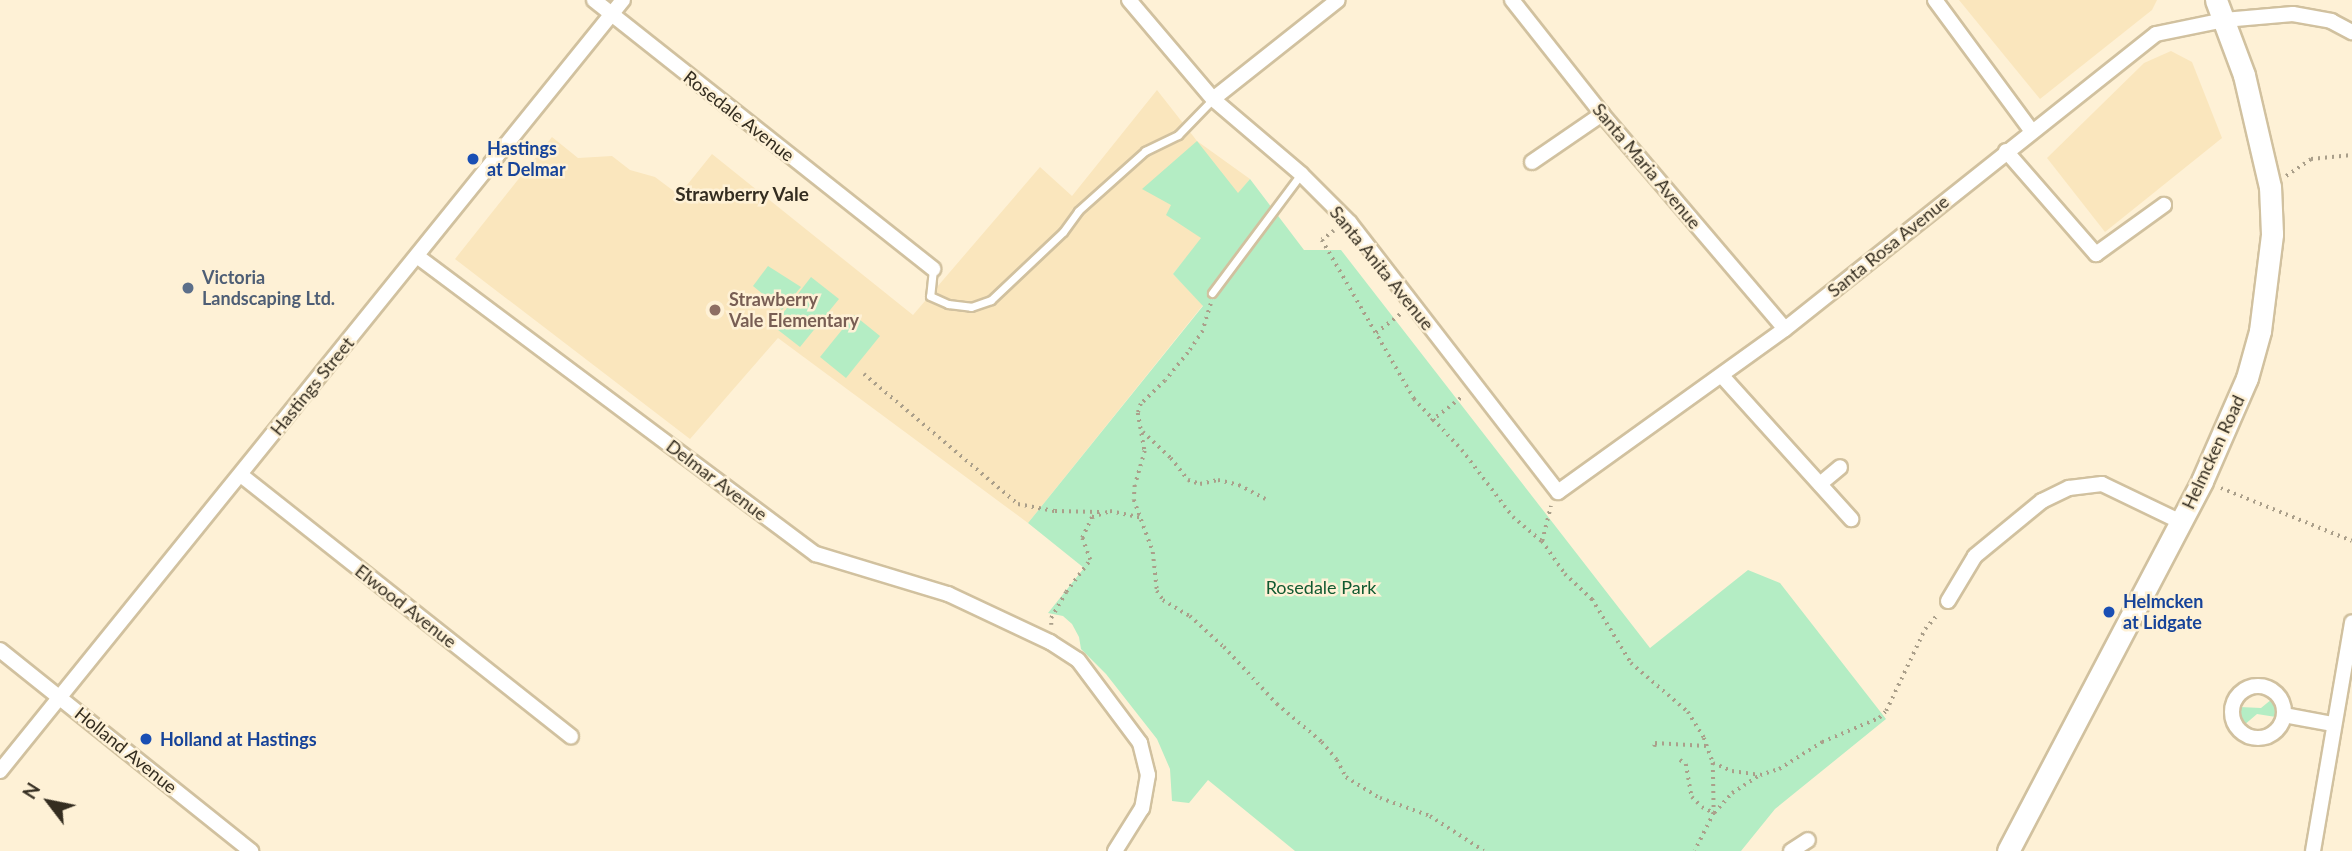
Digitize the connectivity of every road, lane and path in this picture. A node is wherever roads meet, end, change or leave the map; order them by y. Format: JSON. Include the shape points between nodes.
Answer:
{"nodes":[{"id":1,"x":594,"y":0,"type":"edge"},
{"id":2,"x":623,"y":0,"type":"edge"},
{"id":3,"x":1129,"y":0,"type":"edge"},
{"id":4,"x":1338,"y":0,"type":"edge"},
{"id":5,"x":1512,"y":0,"type":"edge"},
{"id":6,"x":1936,"y":0,"type":"edge"},
{"id":7,"x":2216,"y":0,"type":"edge"},
{"id":8,"x":610,"y":15,"type":"junction"},
{"id":9,"x":2224,"y":20,"type":"junction"},
{"id":10,"x":2352,"y":32,"type":"edge"},
{"id":11,"x":1213,"y":99,"type":"junction"},
{"id":12,"x":1602,"y":114,"type":"junction"},
{"id":13,"x":2031,"y":130,"type":"junction"},
{"id":14,"x":2006,"y":151,"type":"junction"},
{"id":15,"x":2352,"y":155,"type":"edge"},
{"id":16,"x":1532,"y":162,"type":"dead end"},
{"id":17,"x":1301,"y":174,"type":"junction"},
{"id":18,"x":2270,"y":187,"type":"junction"},
{"id":19,"x":2164,"y":205,"type":"dead end"},
{"id":20,"x":1347,"y":221,"type":"junction"},
{"id":21,"x":417,"y":256,"type":"junction"},
{"id":22,"x":933,"y":269,"type":"joint"},
{"id":23,"x":1212,"y":293,"type":"joint"},
{"id":24,"x":1413,"y":305,"type":"junction"},
{"id":25,"x":1785,"y":329,"type":"junction"},
{"id":26,"x":1376,"y":333,"type":"junction"},
{"id":27,"x":864,"y":374,"type":"dead end"},
{"id":28,"x":1722,"y":376,"type":"junction"},
{"id":29,"x":1476,"y":386,"type":"junction"},
{"id":30,"x":1431,"y":421,"type":"junction"},
{"id":31,"x":1141,"y":431,"type":"junction"},
{"id":32,"x":1840,"y":467,"type":"dead end"},
{"id":33,"x":241,"y":475,"type":"junction"},
{"id":34,"x":2202,"y":481,"type":"junction"},
{"id":35,"x":1820,"y":484,"type":"junction"},
{"id":36,"x":1558,"y":492,"type":"junction"},
{"id":37,"x":1265,"y":499,"type":"dead end"},
{"id":38,"x":1099,"y":512,"type":"junction"},
{"id":39,"x":1139,"y":517,"type":"junction"},
{"id":40,"x":1851,"y":519,"type":"dead end"},
{"id":41,"x":2181,"y":522,"type":"junction"},
{"id":42,"x":1542,"y":541,"type":"junction"},
{"id":43,"x":2352,"y":541,"type":"edge"},
{"id":44,"x":1948,"y":601,"type":"joint"},
{"id":45,"x":2352,"y":622,"type":"edge"},
{"id":46,"x":1050,"y":642,"type":"junction"},
{"id":47,"x":0,"y":650,"type":"edge"},
{"id":48,"x":60,"y":697,"type":"junction"},
{"id":49,"x":2284,"y":715,"type":"dead end"},
{"id":50,"x":2333,"y":724,"type":"junction"},
{"id":51,"x":571,"y":737,"type":"dead end"},
{"id":52,"x":1706,"y":746,"type":"junction"},
{"id":53,"x":1654,"y":747,"type":"dead end"},
{"id":54,"x":1680,"y":760,"type":"dead end"},
{"id":55,"x":1713,"y":763,"type":"junction"},
{"id":56,"x":0,"y":771,"type":"edge"},
{"id":57,"x":1760,"y":775,"type":"junction"},
{"id":58,"x":1714,"y":813,"type":"junction"},
{"id":59,"x":1808,"y":840,"type":"dead end"},
{"id":60,"x":251,"y":851,"type":"edge"},
{"id":61,"x":1115,"y":851,"type":"edge"},
{"id":62,"x":1484,"y":851,"type":"edge"},
{"id":63,"x":1695,"y":851,"type":"edge"},
{"id":64,"x":1791,"y":851,"type":"edge"},
{"id":65,"x":2008,"y":851,"type":"edge"},
{"id":66,"x":2313,"y":851,"type":"edge"}],
"edges":[{"from":1,"to":8,"type":"street","name":"Rosedale Avenue"},
{"from":2,"to":8,"type":"street","name":"Hastings Street"},
{"from":3,"to":11,"type":"street","name":"Santa Anita Avenue"},
{"from":4,"to":11,"type":"street"},
{"from":5,"to":12,"type":"street","name":"Santa Maria Avenue"},
{"from":6,"to":13,"type":"street"},
{"from":7,"to":9,"type":"main road","name":"Helmcken Road"},
{"from":8,"to":21,"type":"street","name":"Hastings Street"},
{"from":8,"to":22,"type":"street","name":"Rosedale Avenue"},
{"from":9,"to":10,"type":"street","name":"Santa Rosa Avenue","via":[[2293,14],[2331,21]]},
{"from":9,"to":13,"type":"street","name":"Santa Rosa Avenue","via":[[2156,34]]},
{"from":9,"to":18,"type":"main road","name":"Helmcken Road","via":[[2244,75]]},
{"from":11,"to":17,"type":"street","name":"Santa Anita Avenue"},
{"from":11,"to":22,"type":"lane","via":[[1178,135],[1145,151],[1078,211],[1063,232],[991,300],[971,307],[930,296]]},
{"from":12,"to":16,"type":"street"},
{"from":12,"to":25,"type":"street","name":"Santa Maria Avenue"},
{"from":13,"to":14,"type":"street","name":"Santa Rosa Avenue"},
{"from":14,"to":19,"type":"street","via":[[2096,254]]},
{"from":14,"to":25,"type":"street","name":"Santa Rosa Avenue"},
{"from":15,"to":18,"type":"path","via":[[2311,159]]},
{"from":17,"to":20,"type":"street","name":"Santa Anita Avenue"},
{"from":17,"to":23,"type":"lane"},
{"from":18,"to":34,"type":"main road","name":"Helmcken Road","via":[[2272,234],[2260,331],[2247,379]]},
{"from":20,"to":24,"type":"street","name":"Santa Anita Avenue"},
{"from":20,"to":26,"type":"path","via":[[1322,240]]},
{"from":21,"to":33,"type":"street","name":"Hastings Street"},
{"from":21,"to":46,"type":"street","name":"Delmar Avenue","via":[[816,554],[948,594]]},
{"from":23,"to":31,"type":"path","via":[[1203,331],[1141,404]]},
{"from":24,"to":26,"type":"path"},
{"from":24,"to":29,"type":"street","name":"Santa Anita Avenue"},
{"from":25,"to":28,"type":"street","name":"Santa Rosa Avenue"},
{"from":26,"to":30,"type":"path"},
{"from":27,"to":38,"type":"path","via":[[1018,504]]},
{"from":28,"to":35,"type":"street"},
{"from":28,"to":36,"type":"street","name":"Santa Rosa Avenue"},
{"from":29,"to":30,"type":"path"},
{"from":29,"to":36,"type":"street","name":"Santa Anita Avenue"},
{"from":30,"to":42,"type":"path","via":[[1461,450],[1514,517]]},
{"from":31,"to":37,"type":"path","via":[[1188,480],[1200,484],[1218,480]]},
{"from":31,"to":39,"type":"path","via":[[1145,451],[1134,500]]},
{"from":32,"to":35,"type":"street"},
{"from":33,"to":48,"type":"street","name":"Hastings Street"},
{"from":33,"to":51,"type":"street","name":"Elwood Avenue"},
{"from":34,"to":41,"type":"main road","name":"Helmcken Road"},
{"from":34,"to":43,"type":"path"},
{"from":35,"to":40,"type":"street"},
{"from":36,"to":42,"type":"path"},
{"from":38,"to":39,"type":"path"},
{"from":38,"to":46,"type":"path","via":[[1082,538],[1089,554],[1086,568],[1051,618]]},
{"from":39,"to":62,"type":"path","via":[[1148,534],[1157,591],[1163,600],[1190,616],[1224,647],[1277,704],[1322,742],[1346,777],[1380,799],[1430,816]]},
{"from":41,"to":44,"type":"street","via":[[2102,484],[2069,488],[2042,501],[1975,556]]},
{"from":41,"to":65,"type":"main road","name":"Helmcken Road"},
{"from":42,"to":52,"type":"path","via":[[1565,574],[1592,598],[1631,663],[1688,712]]},
{"from":44,"to":57,"type":"path","via":[[1925,629],[1879,718]]},
{"from":45,"to":50,"type":"street"},
{"from":46,"to":61,"type":"street","name":"Delmar Avenue","via":[[1078,660],[1140,744],[1148,775],[1142,808]]},
{"from":47,"to":48,"type":"street","name":"Holland Avenue"},
{"from":48,"to":56,"type":"street","name":"Hastings Street"},
{"from":48,"to":60,"type":"street","name":"Holland Avenue"},
{"from":49,"to":50,"type":"street"},
{"from":50,"to":66,"type":"street"},
{"from":52,"to":53,"type":"path","via":[[1655,743]]},
{"from":52,"to":55,"type":"path"},
{"from":54,"to":58,"type":"path","via":[[1686,764],[1692,797]]},
{"from":55,"to":57,"type":"path"},
{"from":55,"to":58,"type":"path"},
{"from":57,"to":58,"type":"path","via":[[1732,793]]},
{"from":58,"to":63,"type":"path"},
{"from":59,"to":64,"type":"street"}]}
